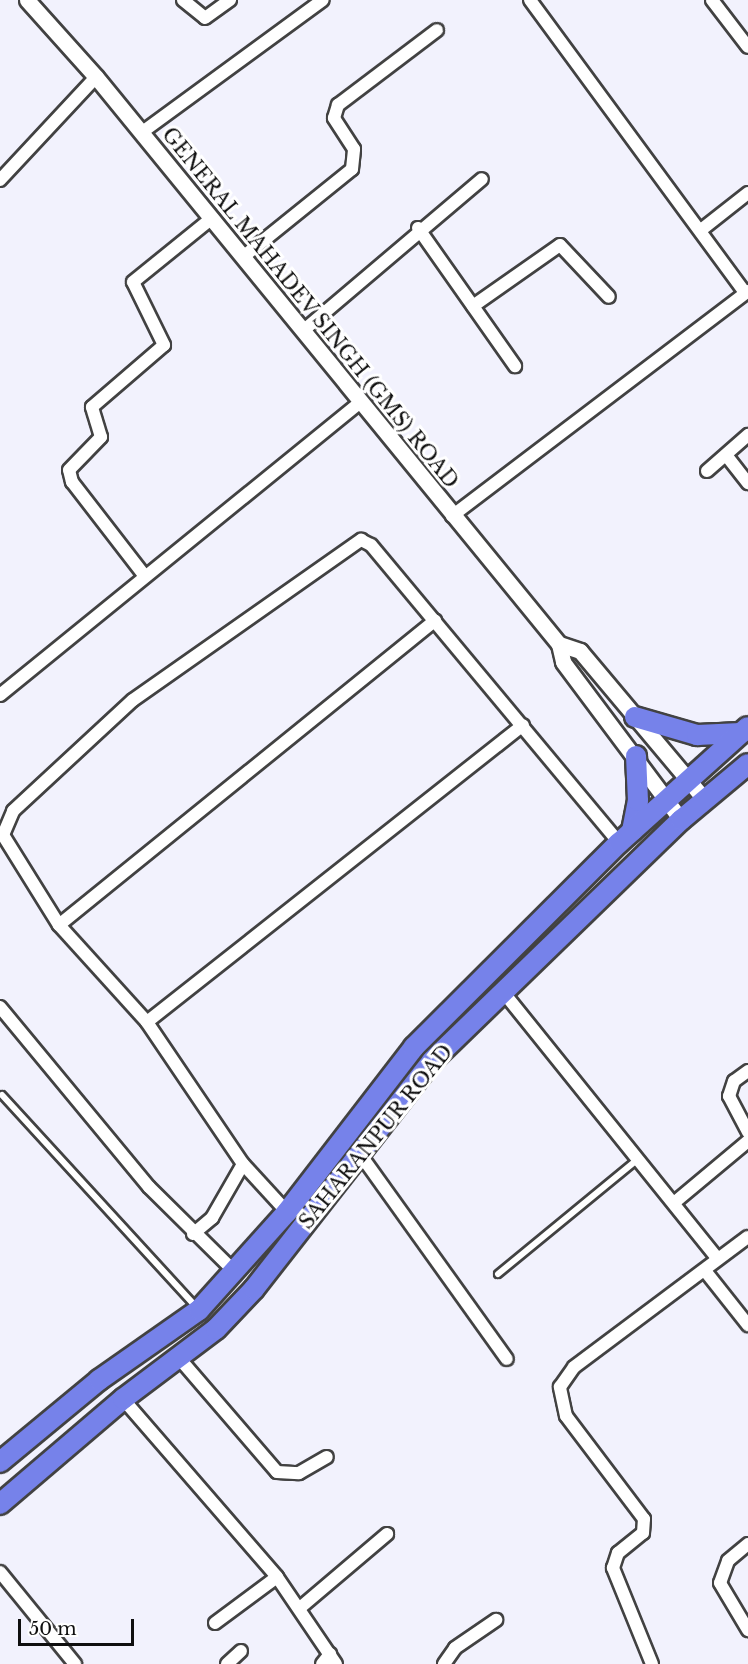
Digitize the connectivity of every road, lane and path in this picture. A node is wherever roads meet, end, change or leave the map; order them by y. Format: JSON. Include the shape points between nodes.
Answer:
{"nodes":[{"id":1,"x":27,"y":0,"type":"edge"},
{"id":2,"x":183,"y":0,"type":"edge"},
{"id":3,"x":230,"y":0,"type":"edge"},
{"id":4,"x":323,"y":0,"type":"edge"},
{"id":5,"x":530,"y":0,"type":"edge"},
{"id":6,"x":712,"y":0,"type":"edge"},
{"id":7,"x":437,"y":30,"type":"dead end"},
{"id":8,"x":748,"y":47,"type":"edge"},
{"id":9,"x":96,"y":77,"type":"junction"},
{"id":10,"x":141,"y":133,"type":"junction"},
{"id":11,"x":482,"y":179,"type":"dead end"},
{"id":12,"x":0,"y":180,"type":"edge"},
{"id":13,"x":748,"y":193,"type":"edge"},
{"id":14,"x":212,"y":218,"type":"junction"},
{"id":15,"x":418,"y":228,"type":"junction"},
{"id":16,"x":701,"y":230,"type":"junction"},
{"id":17,"x":243,"y":257,"type":"junction"},
{"id":18,"x":747,"y":292,"type":"edge"},
{"id":19,"x":609,"y":297,"type":"dead end"},
{"id":20,"x":473,"y":306,"type":"junction"},
{"id":21,"x":304,"y":330,"type":"junction"},
{"id":22,"x":515,"y":366,"type":"dead end"},
{"id":23,"x":360,"y":402,"type":"junction"},
{"id":24,"x":748,"y":435,"type":"edge"},
{"id":25,"x":726,"y":455,"type":"junction"},
{"id":26,"x":707,"y":471,"type":"dead end"},
{"id":27,"x":748,"y":483,"type":"edge"},
{"id":28,"x":452,"y":516,"type":"junction"},
{"id":29,"x":144,"y":575,"type":"junction"},
{"id":30,"x":435,"y":620,"type":"junction"},
{"id":31,"x":559,"y":644,"type":"junction"},
{"id":32,"x":0,"y":696,"type":"edge"},
{"id":33,"x":635,"y":717,"type":"junction"},
{"id":34,"x":523,"y":724,"type":"junction"},
{"id":35,"x":745,"y":730,"type":"edge"},
{"id":36,"x":636,"y":756,"type":"junction"},
{"id":37,"x":748,"y":764,"type":"edge"},
{"id":38,"x":690,"y":780,"type":"junction"},
{"id":39,"x":669,"y":800,"type":"junction"},
{"id":40,"x":705,"y":800,"type":"junction"},
{"id":41,"x":681,"y":820,"type":"junction"},
{"id":42,"x":626,"y":837,"type":"junction"},
{"id":43,"x":59,"y":925,"type":"junction"},
{"id":44,"x":504,"y":993,"type":"junction"},
{"id":45,"x":0,"y":1007,"type":"edge"},
{"id":46,"x":147,"y":1022,"type":"junction"},
{"id":47,"x":414,"y":1047,"type":"junction"},
{"id":48,"x":432,"y":1061,"type":"junction"},
{"id":49,"x":748,"y":1071,"type":"edge"},
{"id":50,"x":2,"y":1095,"type":"dead end"},
{"id":51,"x":748,"y":1132,"type":"edge"},
{"id":52,"x":748,"y":1141,"type":"edge"},
{"id":53,"x":360,"y":1154,"type":"junction"},
{"id":54,"x":639,"y":1158,"type":"junction"},
{"id":55,"x":243,"y":1164,"type":"junction"},
{"id":56,"x":675,"y":1202,"type":"junction"},
{"id":57,"x":287,"y":1212,"type":"junction"},
{"id":58,"x":193,"y":1234,"type":"junction"},
{"id":59,"x":748,"y":1237,"type":"edge"},
{"id":60,"x":718,"y":1259,"type":"junction"},
{"id":61,"x":706,"y":1272,"type":"junction"},
{"id":62,"x":236,"y":1273,"type":"junction"},
{"id":63,"x":498,"y":1274,"type":"dead end"},
{"id":64,"x":199,"y":1310,"type":"junction"},
{"id":65,"x":748,"y":1325,"type":"edge"},
{"id":66,"x":179,"y":1358,"type":"junction"},
{"id":67,"x":507,"y":1359,"type":"dead end"},
{"id":68,"x":123,"y":1399,"type":"junction"},
{"id":69,"x":327,"y":1457,"type":"dead end"},
{"id":70,"x":0,"y":1462,"type":"edge"},
{"id":71,"x":0,"y":1504,"type":"edge"},
{"id":72,"x":387,"y":1534,"type":"dead end"},
{"id":73,"x":748,"y":1544,"type":"edge"},
{"id":74,"x":0,"y":1572,"type":"edge"},
{"id":75,"x":278,"y":1577,"type":"junction"},
{"id":76,"x":300,"y":1607,"type":"junction"},
{"id":77,"x":496,"y":1620,"type":"dead end"},
{"id":78,"x":215,"y":1623,"type":"dead end"},
{"id":79,"x":748,"y":1630,"type":"edge"},
{"id":80,"x":241,"y":1651,"type":"dead end"},
{"id":81,"x":333,"y":1659,"type":"edge"},
{"id":82,"x":75,"y":1664,"type":"edge"},
{"id":83,"x":227,"y":1664,"type":"edge"},
{"id":84,"x":322,"y":1664,"type":"edge"},
{"id":85,"x":444,"y":1664,"type":"edge"},
{"id":86,"x":652,"y":1664,"type":"edge"}],
"edges":[{"from":1,"to":9,"type":"street","name":"GENERAL MAHADEV SINGH (GMS) ROAD"},
{"from":2,"to":3,"type":"street","via":[[205,18]]},
{"from":4,"to":10,"type":"street"},
{"from":5,"to":16,"type":"street"},
{"from":6,"to":8,"type":"street"},
{"from":7,"to":17,"type":"street","via":[[338,105],[334,118],[354,149],[352,169]]},
{"from":9,"to":10,"type":"street","name":"GENERAL MAHADEV SINGH (GMS) ROAD"},
{"from":9,"to":12,"type":"street"},
{"from":10,"to":14,"type":"street","name":"GENERAL MAHADEV SINGH (GMS) ROAD"},
{"from":11,"to":15,"type":"street"},
{"from":13,"to":16,"type":"street"},
{"from":14,"to":17,"type":"street","name":"GENERAL MAHADEV SINGH (GMS) ROAD"},
{"from":14,"to":29,"type":"street","via":[[133,282],[164,345],[150,363],[92,407],[101,437],[69,470],[72,482]]},
{"from":15,"to":20,"type":"street"},
{"from":15,"to":21,"type":"street"},
{"from":16,"to":18,"type":"street"},
{"from":17,"to":21,"type":"street","name":"GENERAL MAHADEV SINGH (GMS) ROAD"},
{"from":18,"to":28,"type":"street"},
{"from":19,"to":20,"type":"street","via":[[560,245]]},
{"from":20,"to":22,"type":"street"},
{"from":21,"to":23,"type":"street","name":"GENERAL MAHADEV SINGH (GMS) ROAD"},
{"from":23,"to":28,"type":"street","name":"GENERAL MAHADEV SINGH (GMS) ROAD"},
{"from":23,"to":29,"type":"street"},
{"from":24,"to":25,"type":"street"},
{"from":25,"to":26,"type":"street"},
{"from":25,"to":27,"type":"street"},
{"from":28,"to":31,"type":"street","name":"GENERAL MAHADEV SINGH (GMS) ROAD"},
{"from":29,"to":32,"type":"street"},
{"from":30,"to":34,"type":"street"},
{"from":30,"to":43,"type":"street"},
{"from":30,"to":43,"type":"street","via":[[372,545],[361,540],[134,700],[2,827]]},
{"from":31,"to":33,"type":"street","name":"GENERAL MAHADEV SINGH (GMS) ROAD","via":[[580,651]]},
{"from":31,"to":36,"type":"street","name":"GENERAL MAHADEV SINGH (GMS) ROAD","via":[[563,662]]},
{"from":33,"to":35,"type":"main road","via":[[697,735]]},
{"from":33,"to":38,"type":"street","name":"GENERAL MAHADEV SINGH (GMS) ROAD"},
{"from":34,"to":42,"type":"street"},
{"from":34,"to":46,"type":"street"},
{"from":35,"to":38,"type":"main road","name":"SAHARANPUR ROAD"},
{"from":36,"to":39,"type":"street","name":"GENERAL MAHADEV SINGH (GMS) ROAD"},
{"from":36,"to":42,"type":"main road","via":[[639,790]]},
{"from":37,"to":40,"type":"main road","name":"SAHARANPUR ROAD"},
{"from":38,"to":39,"type":"main road","name":"SAHARANPUR ROAD"},
{"from":38,"to":40,"type":"street","name":"GENERAL MAHADEV SINGH (GMS) ROAD"},
{"from":39,"to":41,"type":"street","name":"GENERAL MAHADEV SINGH (GMS) ROAD"},
{"from":39,"to":42,"type":"main road","name":"SAHARANPUR ROAD"},
{"from":40,"to":41,"type":"main road","name":"SAHARANPUR ROAD"},
{"from":41,"to":44,"type":"main road","name":"SAHARANPUR ROAD"},
{"from":42,"to":47,"type":"main road","name":"SAHARANPUR ROAD"},
{"from":43,"to":46,"type":"street"},
{"from":44,"to":48,"type":"main road","name":"SAHARANPUR ROAD"},
{"from":44,"to":54,"type":"street"},
{"from":45,"to":58,"type":"street"},
{"from":46,"to":55,"type":"street"},
{"from":47,"to":48,"type":"main road"},
{"from":47,"to":57,"type":"main road","name":"SAHARANPUR ROAD"},
{"from":48,"to":53,"type":"main road","name":"SAHARANPUR ROAD"},
{"from":49,"to":51,"type":"street","via":[[734,1081],[729,1096]]},
{"from":50,"to":64,"type":"lane","via":[[92,1187]]},
{"from":52,"to":56,"type":"street"},
{"from":53,"to":66,"type":"main road","name":"SAHARANPUR ROAD","via":[[254,1289]]},
{"from":53,"to":67,"type":"street"},
{"from":54,"to":56,"type":"street"},
{"from":54,"to":63,"type":"lane"},
{"from":55,"to":57,"type":"street"},
{"from":55,"to":58,"type":"street","via":[[212,1218]]},
{"from":56,"to":60,"type":"street"},
{"from":57,"to":62,"type":"main road","name":"SAHARANPUR ROAD"},
{"from":58,"to":62,"type":"street"},
{"from":59,"to":60,"type":"street"},
{"from":60,"to":61,"type":"street"},
{"from":61,"to":65,"type":"street"},
{"from":61,"to":86,"type":"street","via":[[574,1367],[560,1387],[566,1416],[644,1519],[643,1533],[618,1553],[613,1568]]},
{"from":62,"to":64,"type":"main road","name":"SAHARANPUR ROAD"},
{"from":64,"to":70,"type":"main road","name":"SAHARANPUR ROAD","via":[[99,1380]]},
{"from":66,"to":68,"type":"main road","name":"SAHARANPUR ROAD"},
{"from":66,"to":69,"type":"street","via":[[277,1472],[299,1473]]},
{"from":68,"to":71,"type":"main road","name":"SAHARANPUR ROAD"},
{"from":68,"to":75,"type":"street"},
{"from":72,"to":76,"type":"street"},
{"from":73,"to":79,"type":"street","via":[[728,1561],[720,1583]]},
{"from":74,"to":82,"type":"street"},
{"from":75,"to":76,"type":"street"},
{"from":75,"to":78,"type":"street"},
{"from":76,"to":81,"type":"street"},
{"from":77,"to":85,"type":"street","via":[[455,1648]]},
{"from":80,"to":83,"type":"street"},
{"from":81,"to":84,"type":"street"}]}
